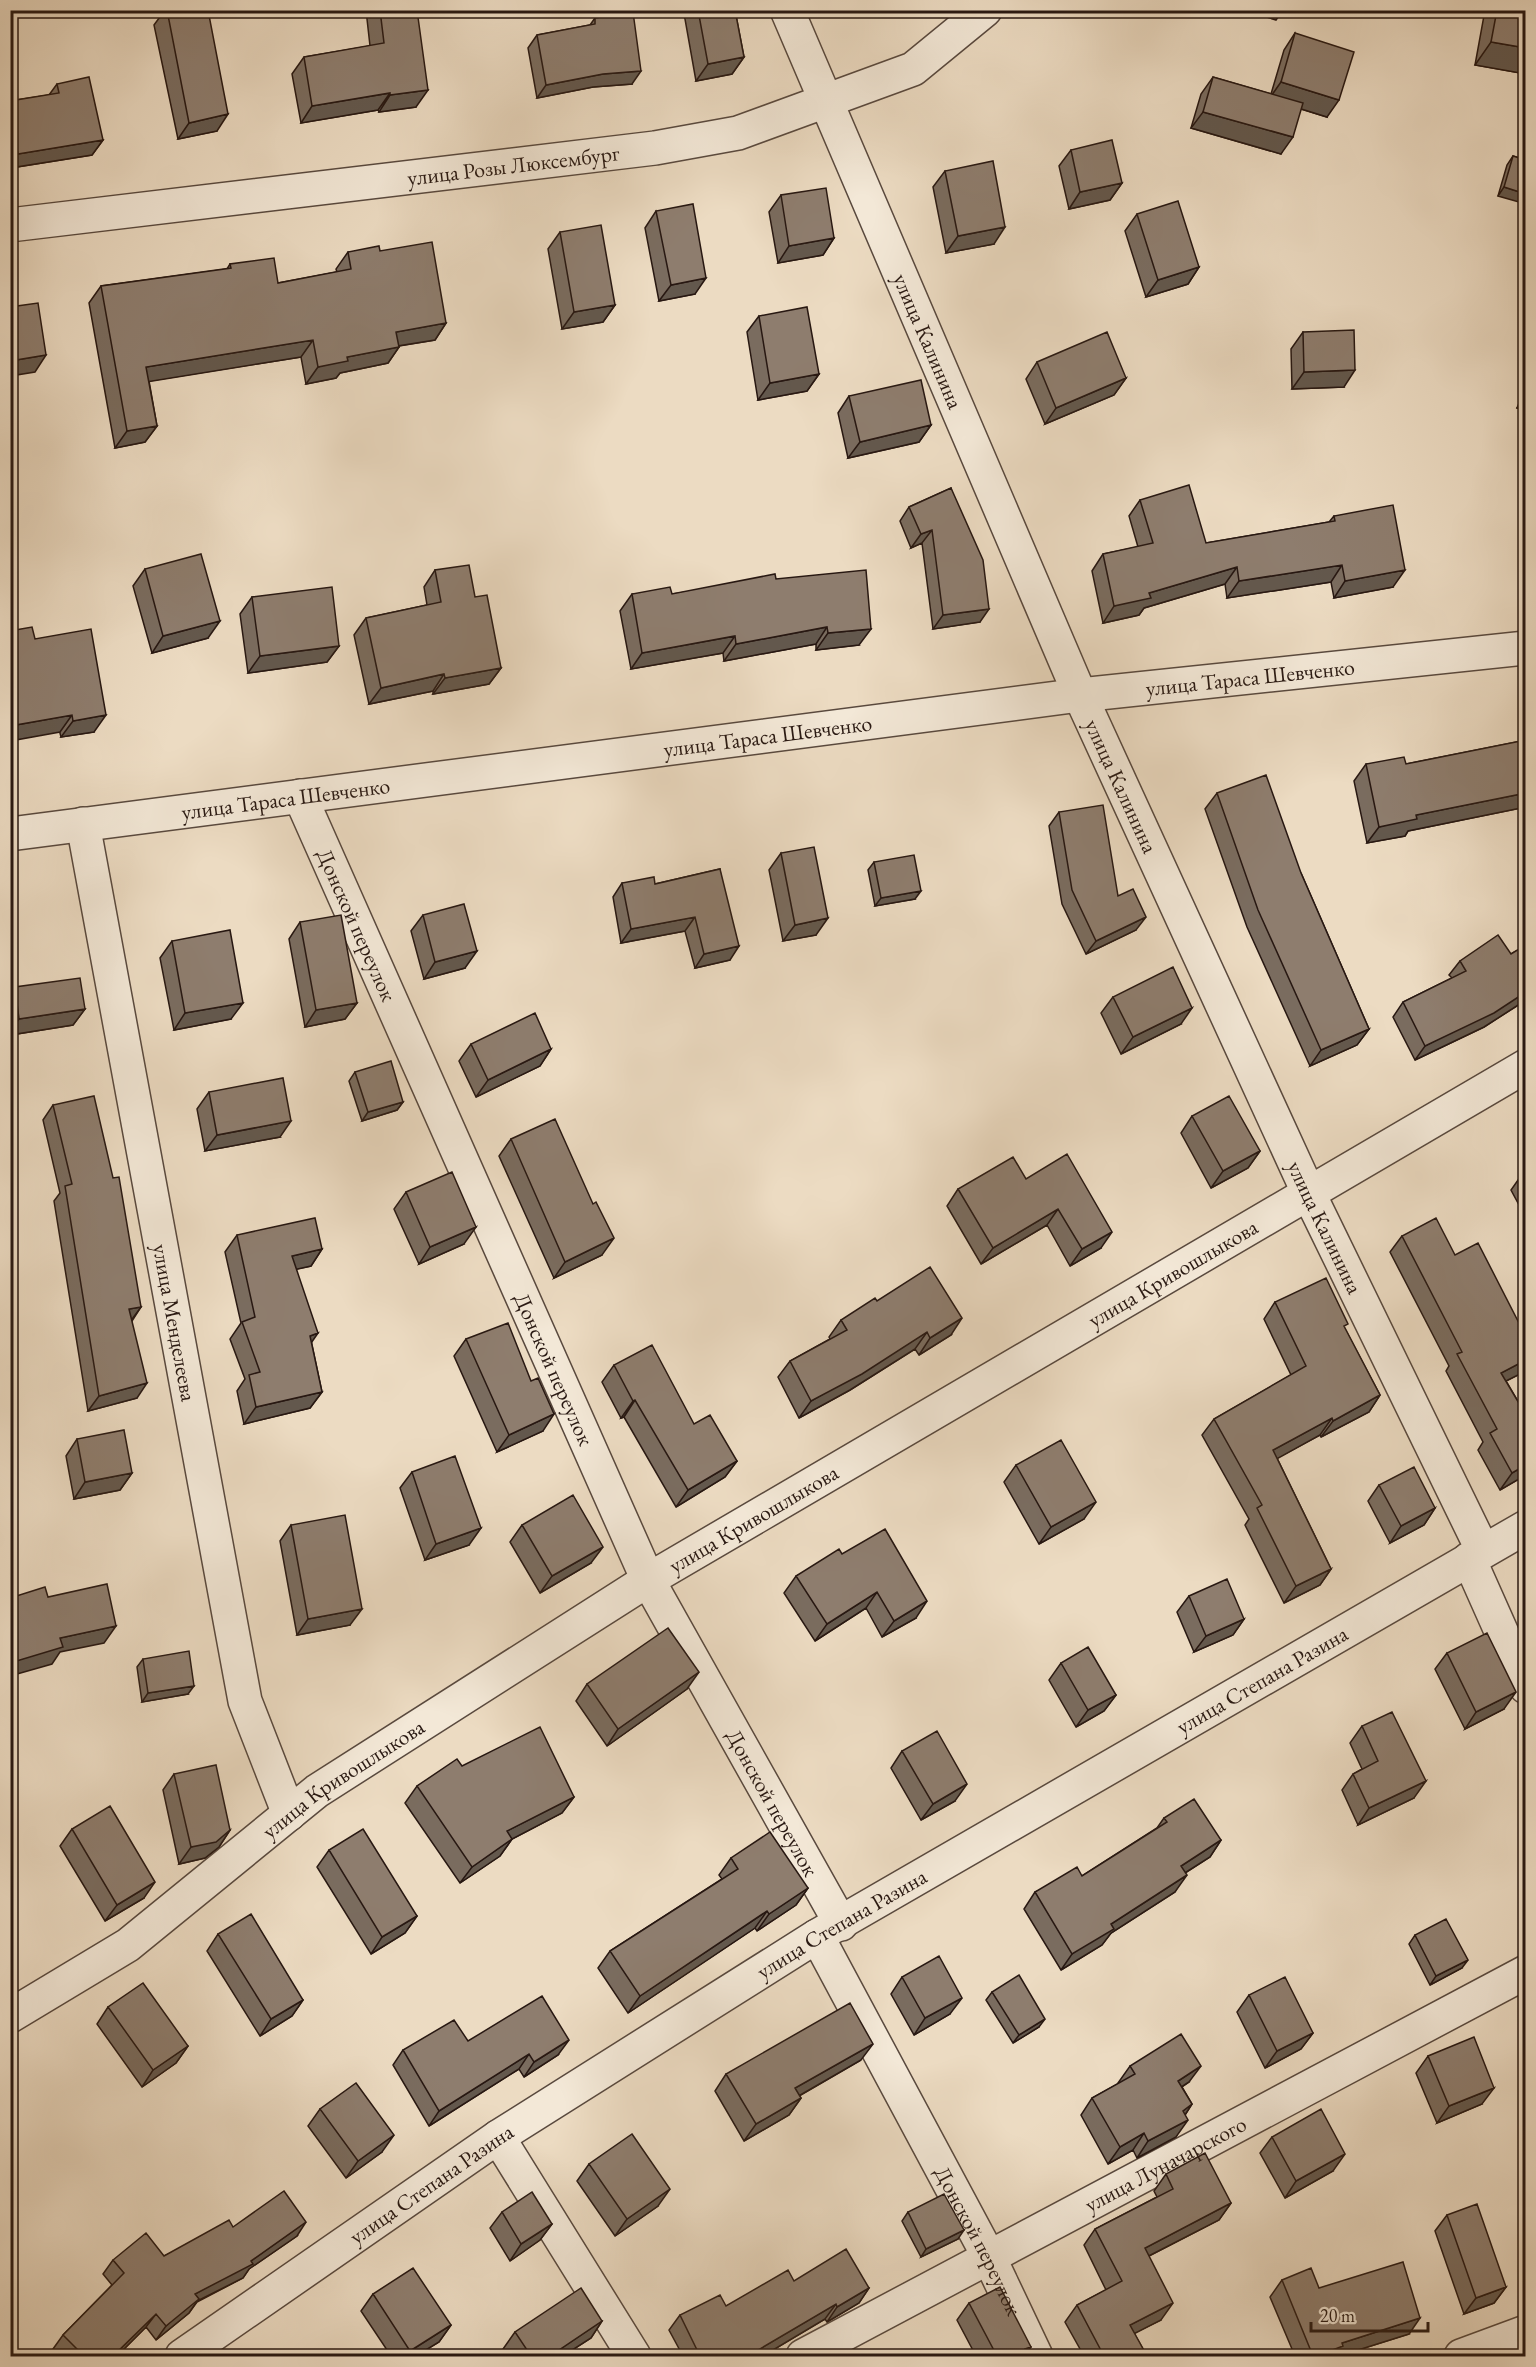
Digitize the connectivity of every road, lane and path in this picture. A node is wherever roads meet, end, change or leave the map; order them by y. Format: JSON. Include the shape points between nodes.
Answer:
{"nodes":[{"id":1,"x":787,"y":10,"type":"edge"},
{"id":2,"x":985,"y":10,"type":"edge"},
{"id":3,"x":827,"y":100,"type":"junction"},
{"id":4,"x":10,"y":225,"type":"edge"},
{"id":5,"x":1526,"y":648,"type":"edge"},
{"id":6,"x":1080,"y":695,"type":"junction"},
{"id":7,"x":300,"y":796,"type":"junction"},
{"id":8,"x":83,"y":825,"type":"junction"},
{"id":9,"x":10,"y":834,"type":"edge"},
{"id":10,"x":1526,"y":1066,"type":"edge"},
{"id":11,"x":1308,"y":1194,"type":"junction"},
{"id":12,"x":1526,"y":1527,"type":"edge"},
{"id":13,"x":1476,"y":1555,"type":"junction"},
{"id":14,"x":648,"y":1580,"type":"junction"},
{"id":15,"x":1526,"y":1687,"type":"edge"},
{"id":16,"x":289,"y":1814,"type":"junction"},
{"id":17,"x":829,"y":1930,"type":"junction"},
{"id":18,"x":1526,"y":1972,"type":"edge"},
{"id":19,"x":10,"y":2016,"type":"edge"},
{"id":20,"x":498,"y":2137,"type":"junction"},
{"id":21,"x":988,"y":2257,"type":"junction"},
{"id":22,"x":1526,"y":2332,"type":"edge"},
{"id":23,"x":182,"y":2356,"type":"edge"},
{"id":24,"x":634,"y":2356,"type":"edge"},
{"id":25,"x":803,"y":2356,"type":"edge"},
{"id":26,"x":1036,"y":2356,"type":"edge"},
{"id":27,"x":1461,"y":2356,"type":"edge"}],
"edges":[{"from":1,"to":3,"type":"street","name":"улица Калинина"},
{"from":2,"to":3,"type":"street","name":"улица Розы Люксембург","via":[[913,69]]},
{"from":3,"to":4,"type":"street","name":"улица Розы Люксембург","via":[[738,133],[655,148]]},
{"from":3,"to":6,"type":"street","name":"улица Калинина"},
{"from":5,"to":6,"type":"street","name":"улица Тараса Шевченко"},
{"from":6,"to":7,"type":"street","name":"улица Тараса Шевченко"},
{"from":6,"to":11,"type":"street","name":"улица Калинина"},
{"from":7,"to":8,"type":"street","name":"улица Тараса Шевченко"},
{"from":7,"to":14,"type":"street","name":"Донской переулок"},
{"from":8,"to":9,"type":"street","name":"улица Тараса Шевченко"},
{"from":8,"to":16,"type":"street","name":"улица Менделеева","via":[[245,1701]]},
{"from":10,"to":11,"type":"street","name":"улица Кривошлыкова"},
{"from":11,"to":13,"type":"street","name":"улица Калинина"},
{"from":11,"to":14,"type":"street","name":"улица Кривошлыкова"},
{"from":12,"to":13,"type":"street","name":"улица Степана Разина"},
{"from":13,"to":15,"type":"street","name":"улица Калинина"},
{"from":13,"to":17,"type":"street","name":"улица Степана Разина"},
{"from":14,"to":16,"type":"street","name":"улица Кривошлыкова","via":[[327,1785]]},
{"from":14,"to":17,"type":"street","name":"Донской переулок"},
{"from":16,"to":19,"type":"street","name":"улица Кривошлыкова","via":[[128,1945]]},
{"from":17,"to":20,"type":"street","name":"улица Степана Разина"},
{"from":17,"to":21,"type":"street","name":"Донской переулок"},
{"from":18,"to":21,"type":"street","name":"улица Луначарского"},
{"from":20,"to":23,"type":"street","name":"улица Степана Разина"},
{"from":20,"to":24,"type":"street"},
{"from":21,"to":25,"type":"street","name":"улица Луначарского"},
{"from":21,"to":26,"type":"street","name":"Донской переулок"},
{"from":22,"to":27,"type":"street"}]}
